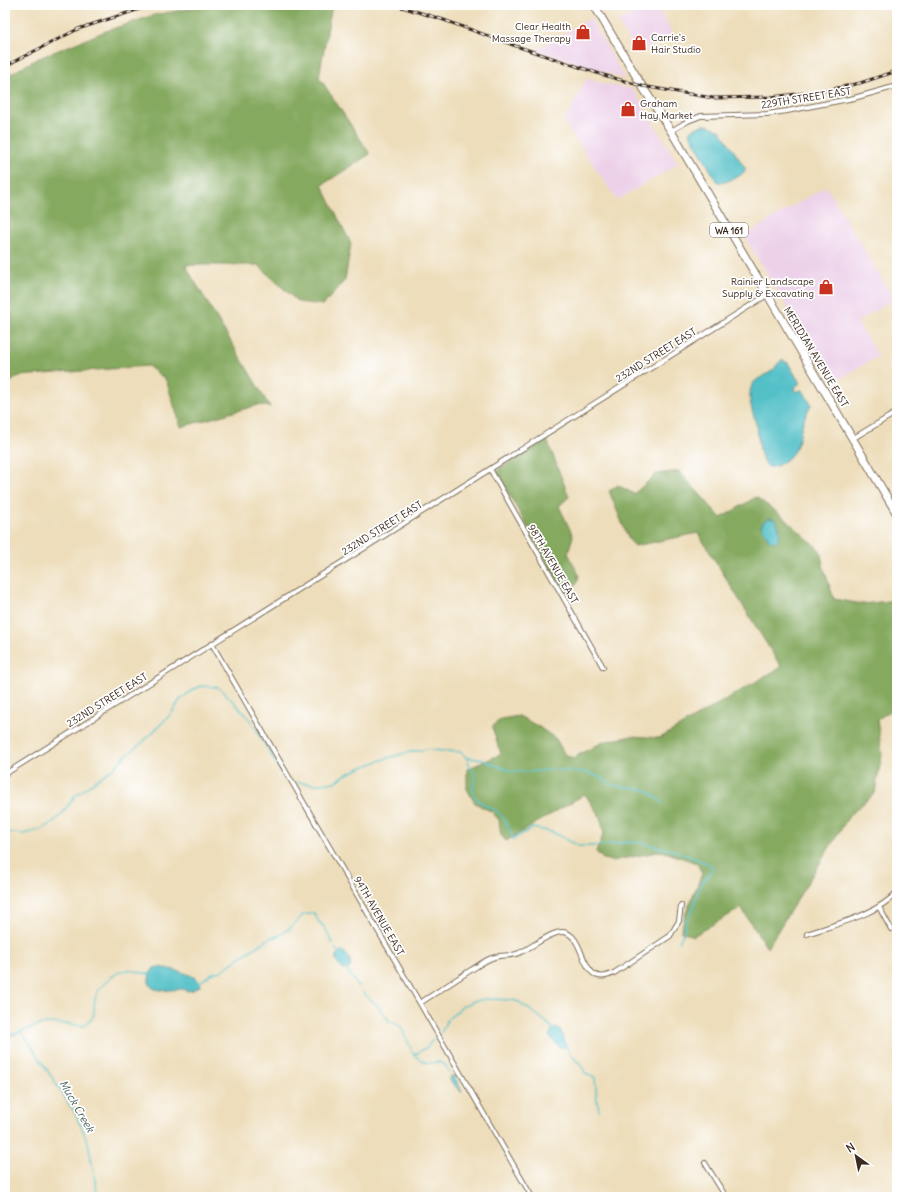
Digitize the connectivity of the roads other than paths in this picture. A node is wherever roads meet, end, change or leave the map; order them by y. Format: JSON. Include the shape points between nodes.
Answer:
{"nodes":[{"id":1,"x":594,"y":5,"type":"edge"},
{"id":2,"x":897,"y":86,"type":"edge"},
{"id":3,"x":672,"y":132,"type":"junction"},
{"id":4,"x":767,"y":295,"type":"junction"},
{"id":5,"x":897,"y":412,"type":"edge"},
{"id":6,"x":852,"y":439,"type":"junction"},
{"id":7,"x":490,"y":470,"type":"junction"},
{"id":8,"x":897,"y":514,"type":"edge"},
{"id":9,"x":212,"y":644,"type":"junction"},
{"id":10,"x":603,"y":667,"type":"dead end"},
{"id":11,"x":5,"y":774,"type":"edge"},
{"id":12,"x":897,"y":892,"type":"edge"},
{"id":13,"x":681,"y":905,"type":"dead end"},
{"id":14,"x":879,"y":907,"type":"junction"},
{"id":15,"x":891,"y":929,"type":"dead end"},
{"id":16,"x":807,"y":934,"type":"dead end"},
{"id":17,"x":420,"y":1003,"type":"junction"},
{"id":18,"x":705,"y":1163,"type":"dead end"},
{"id":19,"x":532,"y":1197,"type":"edge"},
{"id":20,"x":726,"y":1197,"type":"edge"}],
"edges":[{"from":1,"to":3,"type":"main road","name":"MERIDIAN AVENUE EAST","number":"WA 161"},
{"from":2,"to":3,"type":"street","name":"229TH STREET EAST","via":[[854,98],[787,111],[701,116],[688,120]]},
{"from":3,"to":4,"type":"main road","name":"MERIDIAN AVENUE EAST","number":"WA 161"},
{"from":4,"to":6,"type":"main road","name":"MERIDIAN AVENUE EAST","number":"WA 161"},
{"from":4,"to":7,"type":"street","name":"232ND STREET EAST"},
{"from":5,"to":6,"type":"street"},
{"from":6,"to":8,"type":"main road","name":"MERIDIAN AVENUE EAST","number":"WA 161"},
{"from":7,"to":9,"type":"street","name":"232ND STREET EAST"},
{"from":7,"to":10,"type":"street","name":"98TH AVENUE EAST"},
{"from":9,"to":11,"type":"street","name":"232ND STREET EAST"},
{"from":9,"to":17,"type":"street","name":"94TH AVENUE EAST"},
{"from":12,"to":14,"type":"street"},
{"from":13,"to":17,"type":"street","via":[[679,921],[670,936],[606,977],[598,976],[587,966],[572,937],[563,932],[551,935],[520,953],[492,958]]},
{"from":14,"to":15,"type":"street"},
{"from":14,"to":16,"type":"street"},
{"from":17,"to":19,"type":"street","name":"94TH AVENUE EAST"},
{"from":18,"to":20,"type":"street"}]}
